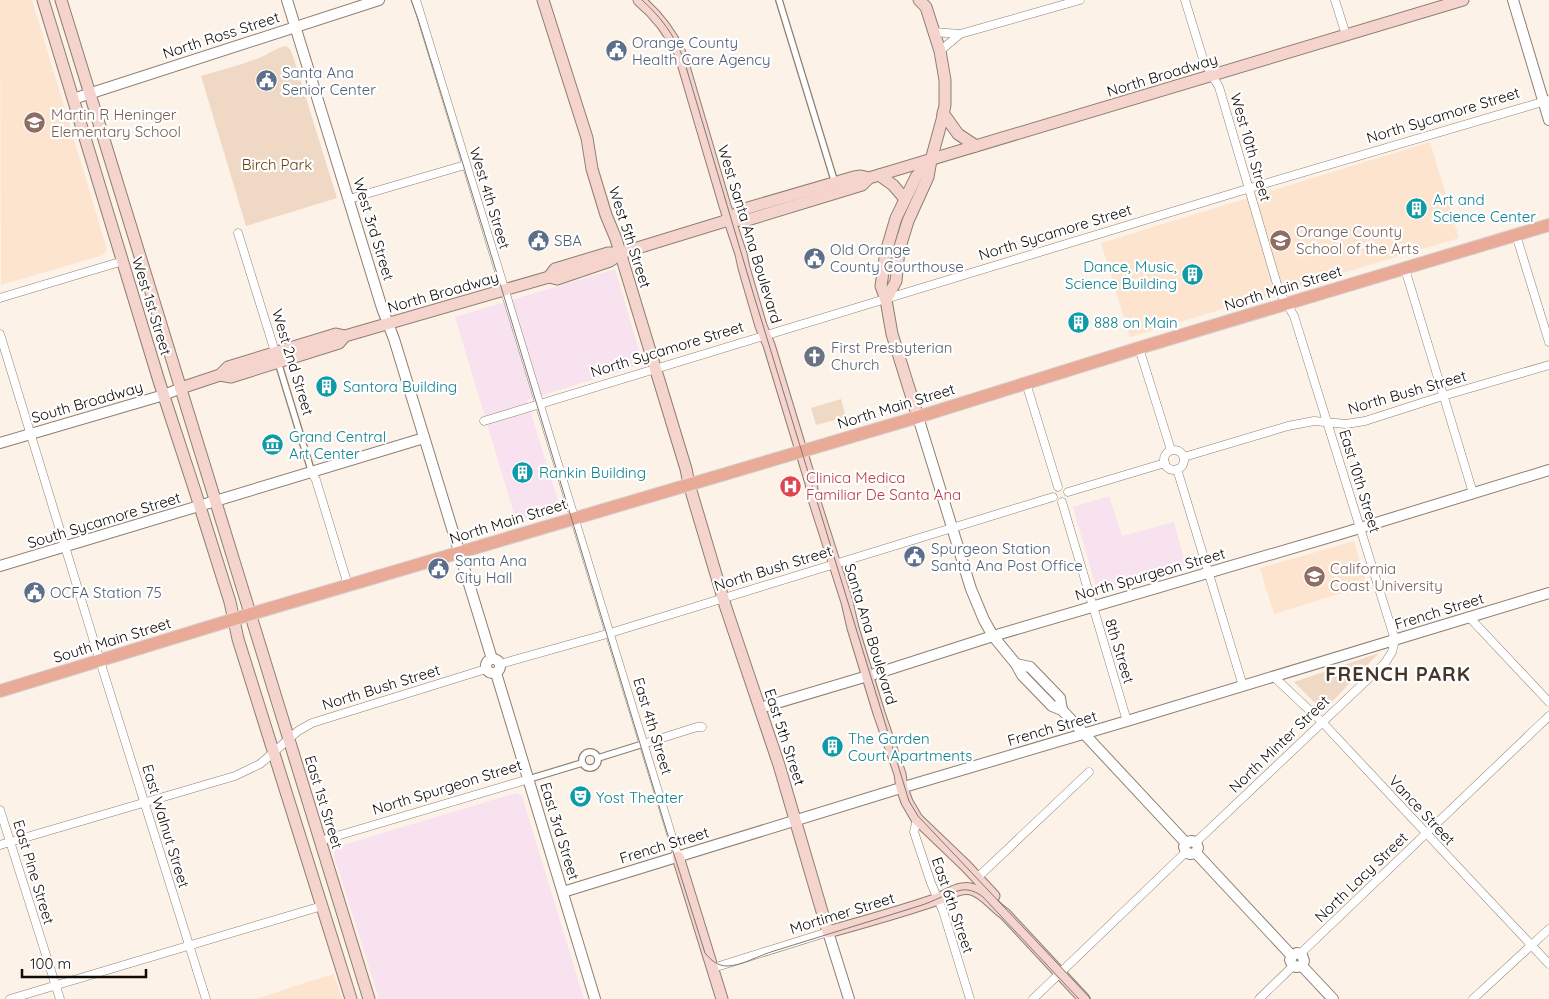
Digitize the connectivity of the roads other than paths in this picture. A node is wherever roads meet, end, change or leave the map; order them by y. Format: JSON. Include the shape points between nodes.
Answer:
{"nodes":[{"id":1,"x":43,"y":0,"type":"edge"},
{"id":2,"x":61,"y":0,"type":"edge"},
{"id":3,"x":287,"y":0,"type":"edge"},
{"id":4,"x":379,"y":0,"type":"edge"},
{"id":5,"x":416,"y":0,"type":"edge"},
{"id":6,"x":543,"y":0,"type":"edge"},
{"id":7,"x":639,"y":0,"type":"edge"},
{"id":8,"x":779,"y":0,"type":"edge"},
{"id":9,"x":1080,"y":0,"type":"edge"},
{"id":10,"x":1185,"y":0,"type":"edge"},
{"id":11,"x":1335,"y":0,"type":"edge"},
{"id":12,"x":1463,"y":0,"type":"edge"},
{"id":13,"x":1513,"y":0,"type":"edge"},
{"id":14,"x":924,"y":2,"type":"edge"},
{"id":15,"x":295,"y":26,"type":"junction"},
{"id":16,"x":934,"y":32,"type":"junction"},
{"id":17,"x":960,"y":34,"type":"junction"},
{"id":18,"x":1346,"y":35,"type":"junction"},
{"id":19,"x":940,"y":51,"type":"junction"},
{"id":20,"x":1211,"y":75,"type":"junction"},
{"id":21,"x":90,"y":93,"type":"junction"},
{"id":22,"x":73,"y":99,"type":"junction"},
{"id":23,"x":1546,"y":100,"type":"edge"},
{"id":24,"x":944,"y":113,"type":"junction"},
{"id":25,"x":1549,"y":120,"type":"edge"},
{"id":26,"x":976,"y":146,"type":"junction"},
{"id":27,"x":930,"y":160,"type":"junction"},
{"id":28,"x":465,"y":165,"type":"junction"},
{"id":29,"x":874,"y":177,"type":"junction"},
{"id":30,"x":835,"y":182,"type":"junction"},
{"id":31,"x":1249,"y":189,"type":"junction"},
{"id":32,"x":905,"y":199,"type":"junction"},
{"id":33,"x":349,"y":200,"type":"junction"},
{"id":34,"x":730,"y":219,"type":"junction"},
{"id":35,"x":1549,"y":225,"type":"edge"},
{"id":36,"x":238,"y":233,"type":"dead end"},
{"id":37,"x":1516,"y":235,"type":"junction"},
{"id":38,"x":621,"y":253,"type":"junction"},
{"id":39,"x":123,"y":261,"type":"junction"},
{"id":40,"x":1405,"y":269,"type":"junction"},
{"id":41,"x":504,"y":289,"type":"junction"},
{"id":42,"x":0,"y":298,"type":"edge"},
{"id":43,"x":886,"y":300,"type":"junction"},
{"id":44,"x":1287,"y":303,"type":"junction"},
{"id":45,"x":388,"y":324,"type":"junction"},
{"id":46,"x":0,"y":334,"type":"edge"},
{"id":47,"x":765,"y":336,"type":"junction"},
{"id":48,"x":1549,"y":342,"type":"edge"},
{"id":49,"x":1139,"y":348,"type":"junction"},
{"id":50,"x":277,"y":357,"type":"junction"},
{"id":51,"x":1549,"y":363,"type":"edge"},
{"id":52,"x":656,"y":369,"type":"junction"},
{"id":53,"x":1026,"y":383,"type":"junction"},
{"id":54,"x":181,"y":388,"type":"junction"},
{"id":55,"x":164,"y":395,"type":"junction"},
{"id":56,"x":1444,"y":396,"type":"junction"},
{"id":57,"x":540,"y":404,"type":"junction"},
{"id":58,"x":918,"y":417,"type":"junction"},
{"id":59,"x":484,"y":421,"type":"dead end"},
{"id":60,"x":1327,"y":423,"type":"junction"},
{"id":61,"x":30,"y":434,"type":"junction"},
{"id":62,"x":424,"y":438,"type":"junction"},
{"id":63,"x":0,"y":443,"type":"edge"},
{"id":64,"x":1170,"y":450,"type":"junction"},
{"id":65,"x":800,"y":452,"type":"junction"},
{"id":66,"x":1184,"y":457,"type":"junction"},
{"id":67,"x":1165,"y":463,"type":"junction"},
{"id":68,"x":1177,"y":470,"type":"junction"},
{"id":69,"x":1549,"y":470,"type":"edge"},
{"id":70,"x":312,"y":473,"type":"junction"},
{"id":71,"x":688,"y":484,"type":"junction"},
{"id":72,"x":1058,"y":487,"type":"junction"},
{"id":73,"x":812,"y":489,"type":"joint"},
{"id":74,"x":1068,"y":492,"type":"junction"},
{"id":75,"x":1473,"y":493,"type":"junction"},
{"id":76,"x":1053,"y":497,"type":"junction"},
{"id":77,"x":216,"y":502,"type":"junction"},
{"id":78,"x":1062,"y":502,"type":"junction"},
{"id":79,"x":200,"y":506,"type":"junction"},
{"id":80,"x":574,"y":518,"type":"junction"},
{"id":81,"x":953,"y":528,"type":"junction"},
{"id":82,"x":1360,"y":528,"type":"junction"},
{"id":83,"x":65,"y":547,"type":"junction"},
{"id":84,"x":459,"y":553,"type":"junction"},
{"id":85,"x":834,"y":564,"type":"junction"},
{"id":86,"x":0,"y":566,"type":"edge"},
{"id":87,"x":1208,"y":573,"type":"junction"},
{"id":88,"x":348,"y":585,"type":"junction"},
{"id":89,"x":1549,"y":593,"type":"edge"},
{"id":90,"x":723,"y":597,"type":"junction"},
{"id":91,"x":1093,"y":607,"type":"junction"},
{"id":92,"x":251,"y":614,"type":"junction"},
{"id":93,"x":1469,"y":617,"type":"junction"},
{"id":94,"x":234,"y":620,"type":"junction"},
{"id":95,"x":609,"y":633,"type":"junction"},
{"id":96,"x":993,"y":636,"type":"junction"},
{"id":97,"x":1395,"y":640,"type":"junction"},
{"id":98,"x":100,"y":661,"type":"junction"},
{"id":99,"x":496,"y":665,"type":"junction"},
{"id":100,"x":486,"y":668,"type":"joint"},
{"id":101,"x":868,"y":676,"type":"junction"},
{"id":102,"x":1274,"y":677,"type":"junction"},
{"id":103,"x":1243,"y":686,"type":"junction"},
{"id":104,"x":0,"y":691,"type":"edge"},
{"id":105,"x":1549,"y":702,"type":"edge"},
{"id":106,"x":760,"y":708,"type":"junction"},
{"id":107,"x":1549,"y":716,"type":"edge"},
{"id":108,"x":1127,"y":721,"type":"junction"},
{"id":109,"x":1322,"y":722,"type":"junction"},
{"id":110,"x":702,"y":727,"type":"dead end"},
{"id":111,"x":1084,"y":734,"type":"junction"},
{"id":112,"x":289,"y":739,"type":"junction"},
{"id":113,"x":643,"y":744,"type":"junction"},
{"id":114,"x":274,"y":752,"type":"junction"},
{"id":115,"x":598,"y":758,"type":"junction"},
{"id":116,"x":582,"y":763,"type":"junction"},
{"id":117,"x":1089,"y":772,"type":"dead end"},
{"id":118,"x":528,"y":779,"type":"junction"},
{"id":119,"x":902,"y":788,"type":"junction"},
{"id":120,"x":144,"y":802,"type":"junction"},
{"id":121,"x":0,"y":810,"type":"edge"},
{"id":122,"x":917,"y":819,"type":"junction"},
{"id":123,"x":796,"y":820,"type":"junction"},
{"id":124,"x":1426,"y":834,"type":"junction"},
{"id":125,"x":320,"y":841,"type":"junction"},
{"id":126,"x":10,"y":842,"type":"junction"},
{"id":127,"x":0,"y":845,"type":"edge"},
{"id":128,"x":1191,"y":847,"type":"junction"},
{"id":129,"x":678,"y":857,"type":"junction"},
{"id":130,"x":977,"y":878,"type":"junction"},
{"id":131,"x":563,"y":892,"type":"junction"},
{"id":132,"x":937,"y":899,"type":"junction"},
{"id":133,"x":322,"y":906,"type":"junction"},
{"id":134,"x":1004,"y":914,"type":"junction"},
{"id":135,"x":1549,"y":929,"type":"edge"},
{"id":136,"x":828,"y":932,"type":"junction"},
{"id":137,"x":189,"y":945,"type":"junction"},
{"id":138,"x":1531,"y":946,"type":"junction"},
{"id":139,"x":1297,"y":960,"type":"junction"},
{"id":140,"x":1549,"y":964,"type":"edge"},
{"id":141,"x":713,"y":968,"type":"junction"},
{"id":142,"x":1060,"y":972,"type":"junction"},
{"id":143,"x":55,"y":985,"type":"junction"},
{"id":144,"x":1084,"y":998,"type":"edge"},
{"id":145,"x":10,"y":999,"type":"edge"},
{"id":146,"x":60,"y":999,"type":"edge"},
{"id":147,"x":206,"y":999,"type":"edge"},
{"id":148,"x":351,"y":999,"type":"edge"},
{"id":149,"x":369,"y":999,"type":"edge"},
{"id":150,"x":595,"y":999,"type":"edge"},
{"id":151,"x":722,"y":999,"type":"edge"},
{"id":152,"x":849,"y":999,"type":"edge"},
{"id":153,"x":970,"y":999,"type":"edge"},
{"id":154,"x":1033,"y":999,"type":"edge"},
{"id":155,"x":1259,"y":999,"type":"edge"},
{"id":156,"x":1333,"y":999,"type":"edge"},
{"id":157,"x":1473,"y":999,"type":"edge"}],
"edges":[{"from":1,"to":22,"type":"main road","name":"West 1st Street"},
{"from":2,"to":21,"type":"main road","name":"West 1st Street"},
{"from":3,"to":15,"type":"street","name":"West 3rd Street"},
{"from":4,"to":15,"type":"street","name":"North Ross Street"},
{"from":5,"to":28,"type":"street","name":"West 4th Street"},
{"from":6,"to":38,"type":"main road","name":"West 5th Street","via":[[587,138],[592,170]]},
{"from":7,"to":34,"type":"main road","name":"West Santa Ana Boulevard","via":[[660,21],[680,53]]},
{"from":8,"to":30,"type":"street"},
{"from":9,"to":17,"type":"street"},
{"from":10,"to":20,"type":"street","name":"West 10th Street"},
{"from":11,"to":18,"type":"street"},
{"from":12,"to":18,"type":"main road","name":"North Broadway"},
{"from":13,"to":23,"type":"street"},
{"from":14,"to":16,"type":"main road"},
{"from":15,"to":21,"type":"street","name":"North Ross Street"},
{"from":15,"to":33,"type":"street","name":"West 3rd Street"},
{"from":16,"to":17,"type":"street"},
{"from":16,"to":19,"type":"main road"},
{"from":17,"to":19,"type":"street"},
{"from":18,"to":20,"type":"main road","name":"North Broadway"},
{"from":19,"to":24,"type":"main road","via":[[945,80]]},
{"from":20,"to":26,"type":"main road","name":"North Broadway"},
{"from":20,"to":31,"type":"street","name":"West 10th Street","via":[[1219,87]]},
{"from":21,"to":22,"type":"street","name":"North Ross Street"},
{"from":21,"to":54,"type":"main road","name":"West 1st Street"},
{"from":22,"to":39,"type":"main road","name":"West 1st Street"},
{"from":23,"to":25,"type":"street"},
{"from":23,"to":31,"type":"street","name":"North Sycamore Street"},
{"from":24,"to":26,"type":"main road","via":[[958,134]]},
{"from":24,"to":27,"type":"main road"},
{"from":26,"to":27,"type":"main road","name":"North Broadway"},
{"from":27,"to":29,"type":"main road","name":"North Broadway"},
{"from":27,"to":32,"type":"main road","via":[[916,177]]},
{"from":27,"to":43,"type":"main road","via":[[928,177],[899,250],[896,281]]},
{"from":28,"to":33,"type":"street"},
{"from":28,"to":41,"type":"street","name":"West 4th Street"},
{"from":29,"to":30,"type":"main road","name":"North Broadway","via":[[861,176]]},
{"from":29,"to":32,"type":"main road","via":[[893,185]]},
{"from":29,"to":34,"type":"main road","name":"North Broadway","via":[[862,185],[744,220]]},
{"from":30,"to":34,"type":"main road","name":"North Broadway","via":[[741,210]]},
{"from":31,"to":43,"type":"street","name":"North Sycamore Street"},
{"from":31,"to":44,"type":"street","name":"West 10th Street","via":[[1279,291]]},
{"from":32,"to":43,"type":"main road","via":[[886,252],[881,286]]},
{"from":33,"to":45,"type":"street","name":"West 3rd Street"},
{"from":34,"to":38,"type":"main road","name":"North Broadway"},
{"from":34,"to":47,"type":"main road","name":"West Santa Ana Boulevard"},
{"from":35,"to":37,"type":"main road","name":"North Main Street"},
{"from":36,"to":50,"type":"street","name":"West 2nd Street"},
{"from":37,"to":40,"type":"main road","name":"North Main Street"},
{"from":37,"to":48,"type":"street"},
{"from":38,"to":41,"type":"main road","name":"North Broadway","via":[[610,261],[557,279],[549,277]]},
{"from":38,"to":52,"type":"main road","name":"West 5th Street"},
{"from":39,"to":42,"type":"street"},
{"from":39,"to":55,"type":"main road","name":"West 1st Street"},
{"from":40,"to":44,"type":"main road","name":"North Main Street"},
{"from":40,"to":56,"type":"street"},
{"from":41,"to":45,"type":"main road","name":"North Broadway"},
{"from":41,"to":57,"type":"street","name":"West 4th Street"},
{"from":43,"to":47,"type":"street","name":"North Sycamore Street"},
{"from":43,"to":58,"type":"main road","via":[[892,334]]},
{"from":44,"to":49,"type":"main road","name":"North Main Street"},
{"from":44,"to":60,"type":"street","name":"East 10th Street","via":[[1294,316]]},
{"from":45,"to":50,"type":"main road","name":"North Broadway","via":[[345,336],[339,343]]},
{"from":45,"to":62,"type":"street","name":"West 3rd Street"},
{"from":46,"to":61,"type":"street","name":"East Walnut Street"},
{"from":47,"to":52,"type":"street","name":"North Sycamore Street"},
{"from":47,"to":65,"type":"main road","name":"West Santa Ana Boulevard"},
{"from":49,"to":53,"type":"main road","name":"North Main Street"},
{"from":49,"to":64,"type":"street"},
{"from":50,"to":54,"type":"main road","name":"North Broadway","via":[[231,377],[220,375]]},
{"from":50,"to":70,"type":"street","name":"West 2nd Street"},
{"from":51,"to":56,"type":"street","name":"North Bush Street"},
{"from":52,"to":57,"type":"street","name":"North Sycamore Street"},
{"from":52,"to":71,"type":"main road","name":"West 5th Street"},
{"from":53,"to":58,"type":"main road","name":"North Main Street"},
{"from":53,"to":72,"type":"street"},
{"from":54,"to":55,"type":"street","name":"South Broadway"},
{"from":54,"to":77,"type":"main road","name":"West 1st Street"},
{"from":55,"to":61,"type":"street","name":"South Broadway"},
{"from":55,"to":79,"type":"main road","name":"West 1st Street"},
{"from":56,"to":60,"type":"street","name":"North Bush Street","via":[[1365,421]]},
{"from":56,"to":75,"type":"street"},
{"from":57,"to":59,"type":"street","name":"North Sycamore Street"},
{"from":57,"to":80,"type":"street","name":"West 4th Street"},
{"from":58,"to":65,"type":"main road","name":"North Main Street"},
{"from":58,"to":81,"type":"street"},
{"from":60,"to":66,"type":"street","name":"North Bush Street","via":[[1314,421],[1288,426]]},
{"from":60,"to":82,"type":"street","name":"East 10th Street"},
{"from":61,"to":63,"type":"street","name":"South Broadway"},
{"from":61,"to":83,"type":"street","name":"East Walnut Street"},
{"from":62,"to":70,"type":"street"},
{"from":62,"to":84,"type":"street","name":"West 3rd Street"},
{"from":64,"to":66,"type":"street","via":[[1177,450]]},
{"from":64,"to":67,"type":"street"},
{"from":65,"to":71,"type":"main road","name":"North Main Street"},
{"from":65,"to":73,"type":"main road","name":"West Santa Ana Boulevard"},
{"from":66,"to":68,"type":"street","via":[[1184,463]]},
{"from":67,"to":68,"type":"street","via":[[1168,468]]},
{"from":67,"to":74,"type":"street"},
{"from":68,"to":87,"type":"street"},
{"from":69,"to":75,"type":"street","name":"North Spurgeon Street"},
{"from":70,"to":77,"type":"street"},
{"from":70,"to":88,"type":"street","name":"West 2nd Street"},
{"from":71,"to":80,"type":"main road","name":"North Main Street"},
{"from":71,"to":90,"type":"main road","name":"East 5th Street"},
{"from":72,"to":74,"type":"street"},
{"from":72,"to":76,"type":"street"},
{"from":73,"to":85,"type":"main road","name":"Santa Ana Boulevard"},
{"from":74,"to":78,"type":"street","via":[[1067,499]]},
{"from":75,"to":82,"type":"street","name":"North Spurgeon Street"},
{"from":76,"to":78,"type":"street"},
{"from":76,"to":81,"type":"street","name":"North Bush Street"},
{"from":77,"to":79,"type":"street","name":"South Sycamore Street"},
{"from":77,"to":92,"type":"main road","name":"West 1st Street"},
{"from":78,"to":91,"type":"street","name":"8th Street"},
{"from":79,"to":83,"type":"street","name":"South Sycamore Street"},
{"from":79,"to":94,"type":"main road","name":"West 1st Street"},
{"from":80,"to":84,"type":"main road","name":"North Main Street"},
{"from":80,"to":95,"type":"street","name":"East 4th Street"},
{"from":81,"to":85,"type":"street","name":"North Bush Street"},
{"from":81,"to":96,"type":"street","via":[[971,588]]},
{"from":82,"to":87,"type":"street","name":"North Spurgeon Street"},
{"from":82,"to":97,"type":"street","name":"East 10th Street"},
{"from":83,"to":86,"type":"street","name":"South Sycamore Street"},
{"from":83,"to":98,"type":"street","name":"East Walnut Street"},
{"from":84,"to":88,"type":"main road","name":"North Main Street"},
{"from":84,"to":99,"type":"street","name":"East 3rd Street"},
{"from":85,"to":90,"type":"street","name":"North Bush Street"},
{"from":85,"to":101,"type":"main road","name":"Santa Ana Boulevard"},
{"from":87,"to":91,"type":"street","name":"North Spurgeon Street"},
{"from":87,"to":103,"type":"street"},
{"from":88,"to":92,"type":"main road","name":"North Main Street"},
{"from":89,"to":93,"type":"street","name":"French Street"},
{"from":90,"to":95,"type":"street","name":"North Bush Street"},
{"from":90,"to":106,"type":"main road","name":"East 5th Street"},
{"from":91,"to":96,"type":"street","name":"North Spurgeon Street"},
{"from":91,"to":108,"type":"street","name":"8th Street"},
{"from":92,"to":94,"type":"main road","name":"South Main Street"},
{"from":92,"to":112,"type":"main road","name":"East 1st Street"},
{"from":93,"to":97,"type":"street","name":"French Street"},
{"from":93,"to":105,"type":"street"},
{"from":94,"to":98,"type":"main road","name":"South Main Street"},
{"from":94,"to":114,"type":"main road"},
{"from":95,"to":99,"type":"street","name":"North Bush Street"},
{"from":95,"to":113,"type":"street","name":"East 4th Street"},
{"from":96,"to":101,"type":"street","name":"North Spurgeon Street"},
{"from":96,"to":111,"type":"street","via":[[1022,675]]},
{"from":97,"to":102,"type":"street","name":"French Street"},
{"from":97,"to":109,"type":"street","name":"North Minter Street","via":[[1385,663]]},
{"from":98,"to":104,"type":"main road","name":"South Main Street"},
{"from":98,"to":120,"type":"street","name":"East Walnut Street"},
{"from":99,"to":100,"type":"street","via":[[486,663]]},
{"from":99,"to":118,"type":"street","name":"East 3rd Street"},
{"from":100,"to":112,"type":"street","name":"North Bush Street","via":[[312,723]]},
{"from":101,"to":106,"type":"street","name":"North Spurgeon Street"},
{"from":101,"to":119,"type":"main road","name":"Santa Ana Boulevard"},
{"from":102,"to":103,"type":"street","name":"French Street"},
{"from":102,"to":109,"type":"street","name":"Vance Street"},
{"from":103,"to":108,"type":"street","name":"French Street"},
{"from":106,"to":123,"type":"main road","name":"East 5th Street"},
{"from":107,"to":124,"type":"street","name":"North Lacy Street"},
{"from":108,"to":111,"type":"street","name":"French Street"},
{"from":109,"to":124,"type":"street","name":"Vance Street"},
{"from":109,"to":128,"type":"street","name":"North Minter Street"},
{"from":110,"to":113,"type":"street","name":"North Spurgeon Street"},
{"from":111,"to":119,"type":"street","name":"French Street"},
{"from":111,"to":128,"type":"street"},
{"from":112,"to":114,"type":"street","name":"North Bush Street"},
{"from":112,"to":125,"type":"main road","name":"East 1st Street"},
{"from":113,"to":115,"type":"street","name":"North Spurgeon Street"},
{"from":113,"to":129,"type":"street","name":"East 4th Street"},
{"from":114,"to":120,"type":"street","name":"North Bush Street","via":[[260,764],[234,776]]},
{"from":114,"to":133,"type":"main road"},
{"from":115,"to":116,"type":"street","name":"North Spurgeon Street","via":[[593,768]]},
{"from":115,"to":116,"type":"street","name":"North Spurgeon Street","via":[[587,752],[582,756]]},
{"from":116,"to":118,"type":"street","name":"North Spurgeon Street"},
{"from":117,"to":130,"type":"street"},
{"from":118,"to":125,"type":"street","name":"North Spurgeon Street"},
{"from":118,"to":131,"type":"street","name":"East 3rd Street"},
{"from":119,"to":122,"type":"main road","name":"Santa Ana Boulevard"},
{"from":119,"to":123,"type":"street","name":"French Street"},
{"from":120,"to":126,"type":"street","name":"North Bush Street"},
{"from":120,"to":137,"type":"street","name":"East Walnut Street"},
{"from":121,"to":126,"type":"street","name":"East Pine Street"},
{"from":122,"to":130,"type":"main road","name":"Santa Ana Boulevard"},
{"from":122,"to":132,"type":"street","name":"East 6th Street","via":[[914,832]]},
{"from":123,"to":129,"type":"street","name":"French Street"},
{"from":123,"to":136,"type":"main road","name":"East 5th Street"},
{"from":124,"to":138,"type":"street","name":"Vance Street"},
{"from":124,"to":139,"type":"street","name":"North Lacy Street"},
{"from":125,"to":149,"type":"main road","name":"East 1st Street"},
{"from":126,"to":127,"type":"street","name":"North Bush Street"},
{"from":126,"to":143,"type":"street","name":"East Pine Street"},
{"from":128,"to":139,"type":"street"},
{"from":128,"to":142,"type":"street","name":"North Minter Street"},
{"from":129,"to":131,"type":"street","name":"French Street"},
{"from":129,"to":141,"type":"main road","name":"East 4th Street"},
{"from":130,"to":134,"type":"main road","name":"Santa Ana Boulevard","via":[[1000,902]]},
{"from":131,"to":150,"type":"street","name":"East 3rd Street"},
{"from":132,"to":134,"type":"main road","name":"Mortimer Street","via":[[967,888],[980,892]]},
{"from":132,"to":136,"type":"main road","name":"Mortimer Street"},
{"from":132,"to":153,"type":"street","name":"East 6th Street"},
{"from":133,"to":137,"type":"street"},
{"from":133,"to":148,"type":"main road"},
{"from":134,"to":142,"type":"main road"},
{"from":135,"to":138,"type":"street"},
{"from":136,"to":141,"type":"street","name":"Mortimer Street"},
{"from":136,"to":152,"type":"street","name":"East 5th Street"},
{"from":137,"to":143,"type":"street"},
{"from":137,"to":147,"type":"street","name":"East Walnut Street"},
{"from":138,"to":140,"type":"street","name":"Vance Street"},
{"from":138,"to":157,"type":"street"},
{"from":139,"to":155,"type":"street","name":"North Lacy Street"},
{"from":139,"to":156,"type":"street"},
{"from":141,"to":151,"type":"main road","name":"East 4th Street"},
{"from":142,"to":144,"type":"main road"},
{"from":142,"to":154,"type":"street","name":"North Minter Street"},
{"from":143,"to":145,"type":"street"},
{"from":143,"to":146,"type":"street","name":"East Pine Street"}]}
